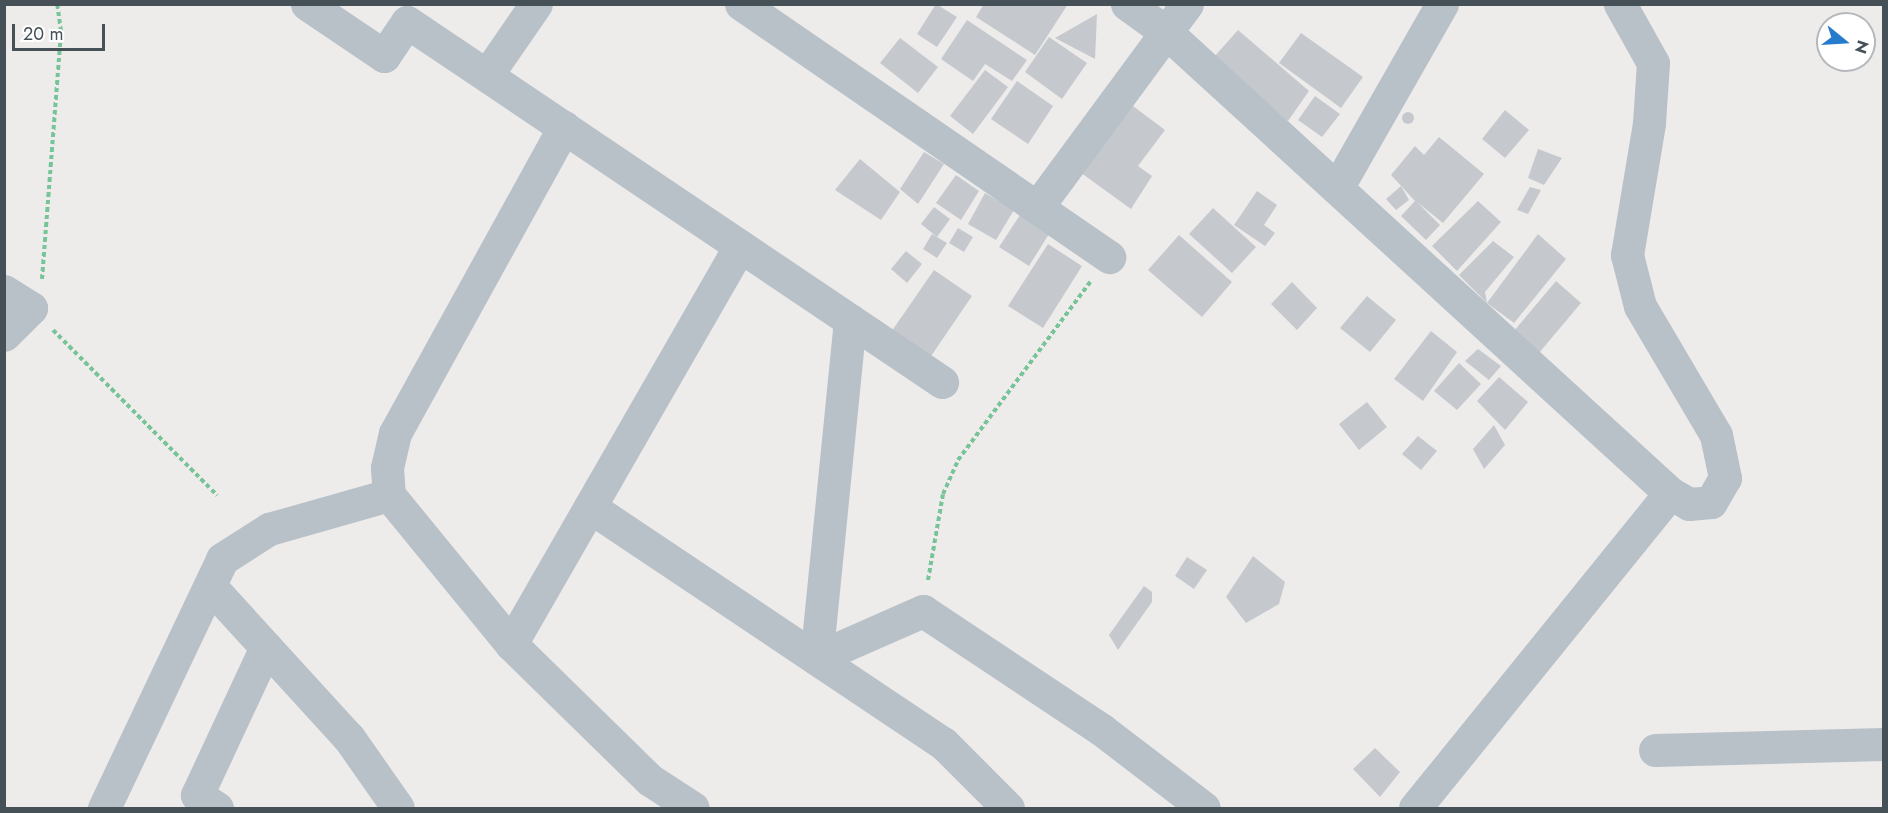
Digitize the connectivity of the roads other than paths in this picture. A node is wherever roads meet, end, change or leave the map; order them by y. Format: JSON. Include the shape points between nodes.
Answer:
{"nodes":[{"id":1,"x":307,"y":4,"type":"edge"},
{"id":2,"x":536,"y":4,"type":"edge"},
{"id":3,"x":741,"y":4,"type":"edge"},
{"id":4,"x":1127,"y":4,"type":"edge"},
{"id":5,"x":1186,"y":4,"type":"edge"},
{"id":6,"x":1443,"y":4,"type":"edge"},
{"id":7,"x":1620,"y":4,"type":"edge"},
{"id":8,"x":1166,"y":32,"type":"junction"},
{"id":9,"x":487,"y":75,"type":"junction"},
{"id":10,"x":564,"y":127,"type":"junction"},
{"id":11,"x":1337,"y":188,"type":"junction"},
{"id":12,"x":1038,"y":206,"type":"junction"},
{"id":13,"x":740,"y":246,"type":"junction"},
{"id":14,"x":1109,"y":257,"type":"road end"},
{"id":15,"x":18,"y":299,"type":"edge"},
{"id":16,"x":850,"y":320,"type":"junction"},
{"id":17,"x":4,"y":335,"type":"edge"},
{"id":18,"x":942,"y":382,"type":"dead end"},
{"id":19,"x":1670,"y":493,"type":"junction"},
{"id":20,"x":389,"y":495,"type":"junction"},
{"id":21,"x":590,"y":507,"type":"junction"},
{"id":22,"x":210,"y":586,"type":"junction"},
{"id":23,"x":511,"y":644,"type":"junction"},
{"id":24,"x":266,"y":647,"type":"junction"},
{"id":25,"x":816,"y":658,"type":"junction"},
{"id":26,"x":1884,"y":744,"type":"edge"},
{"id":27,"x":1655,"y":750,"type":"dead end"},
{"id":28,"x":104,"y":808,"type":"edge"},
{"id":29,"x":217,"y":808,"type":"edge"},
{"id":30,"x":398,"y":808,"type":"edge"},
{"id":31,"x":693,"y":808,"type":"edge"},
{"id":32,"x":1008,"y":808,"type":"edge"},
{"id":33,"x":1204,"y":808,"type":"edge"},
{"id":34,"x":1415,"y":808,"type":"edge"}],
"edges":[{"from":1,"to":9,"type":"street","via":[[384,56],[407,21]]},
{"from":2,"to":9,"type":"street"},
{"from":3,"to":12,"type":"street"},
{"from":4,"to":8,"type":"street"},
{"from":5,"to":8,"type":"street"},
{"from":6,"to":11,"type":"street"},
{"from":7,"to":19,"type":"street","via":[[1653,63],[1649,123],[1627,255],[1640,306],[1716,435],[1725,478],[1711,502],[1689,504]]},
{"from":8,"to":11,"type":"street"},
{"from":8,"to":12,"type":"street"},
{"from":9,"to":10,"type":"street"},
{"from":10,"to":13,"type":"street"},
{"from":10,"to":20,"type":"street","via":[[395,433],[387,468]]},
{"from":11,"to":19,"type":"street"},
{"from":12,"to":14,"type":"street"},
{"from":13,"to":16,"type":"street"},
{"from":13,"to":21,"type":"street"},
{"from":15,"to":17,"type":"street"},
{"from":16,"to":18,"type":"street"},
{"from":16,"to":25,"type":"street"},
{"from":19,"to":34,"type":"street"},
{"from":20,"to":22,"type":"street","via":[[269,529],[222,559]]},
{"from":20,"to":23,"type":"street"},
{"from":21,"to":23,"type":"street"},
{"from":21,"to":25,"type":"street"},
{"from":22,"to":24,"type":"street"},
{"from":22,"to":28,"type":"street"},
{"from":23,"to":31,"type":"street","via":[[650,780]]},
{"from":24,"to":29,"type":"street","via":[[197,795]]},
{"from":24,"to":30,"type":"street","via":[[349,738]]},
{"from":25,"to":32,"type":"street","via":[[943,742]]},
{"from":25,"to":33,"type":"street","via":[[923,612],[1102,730]]},
{"from":26,"to":27,"type":"street"}]}
